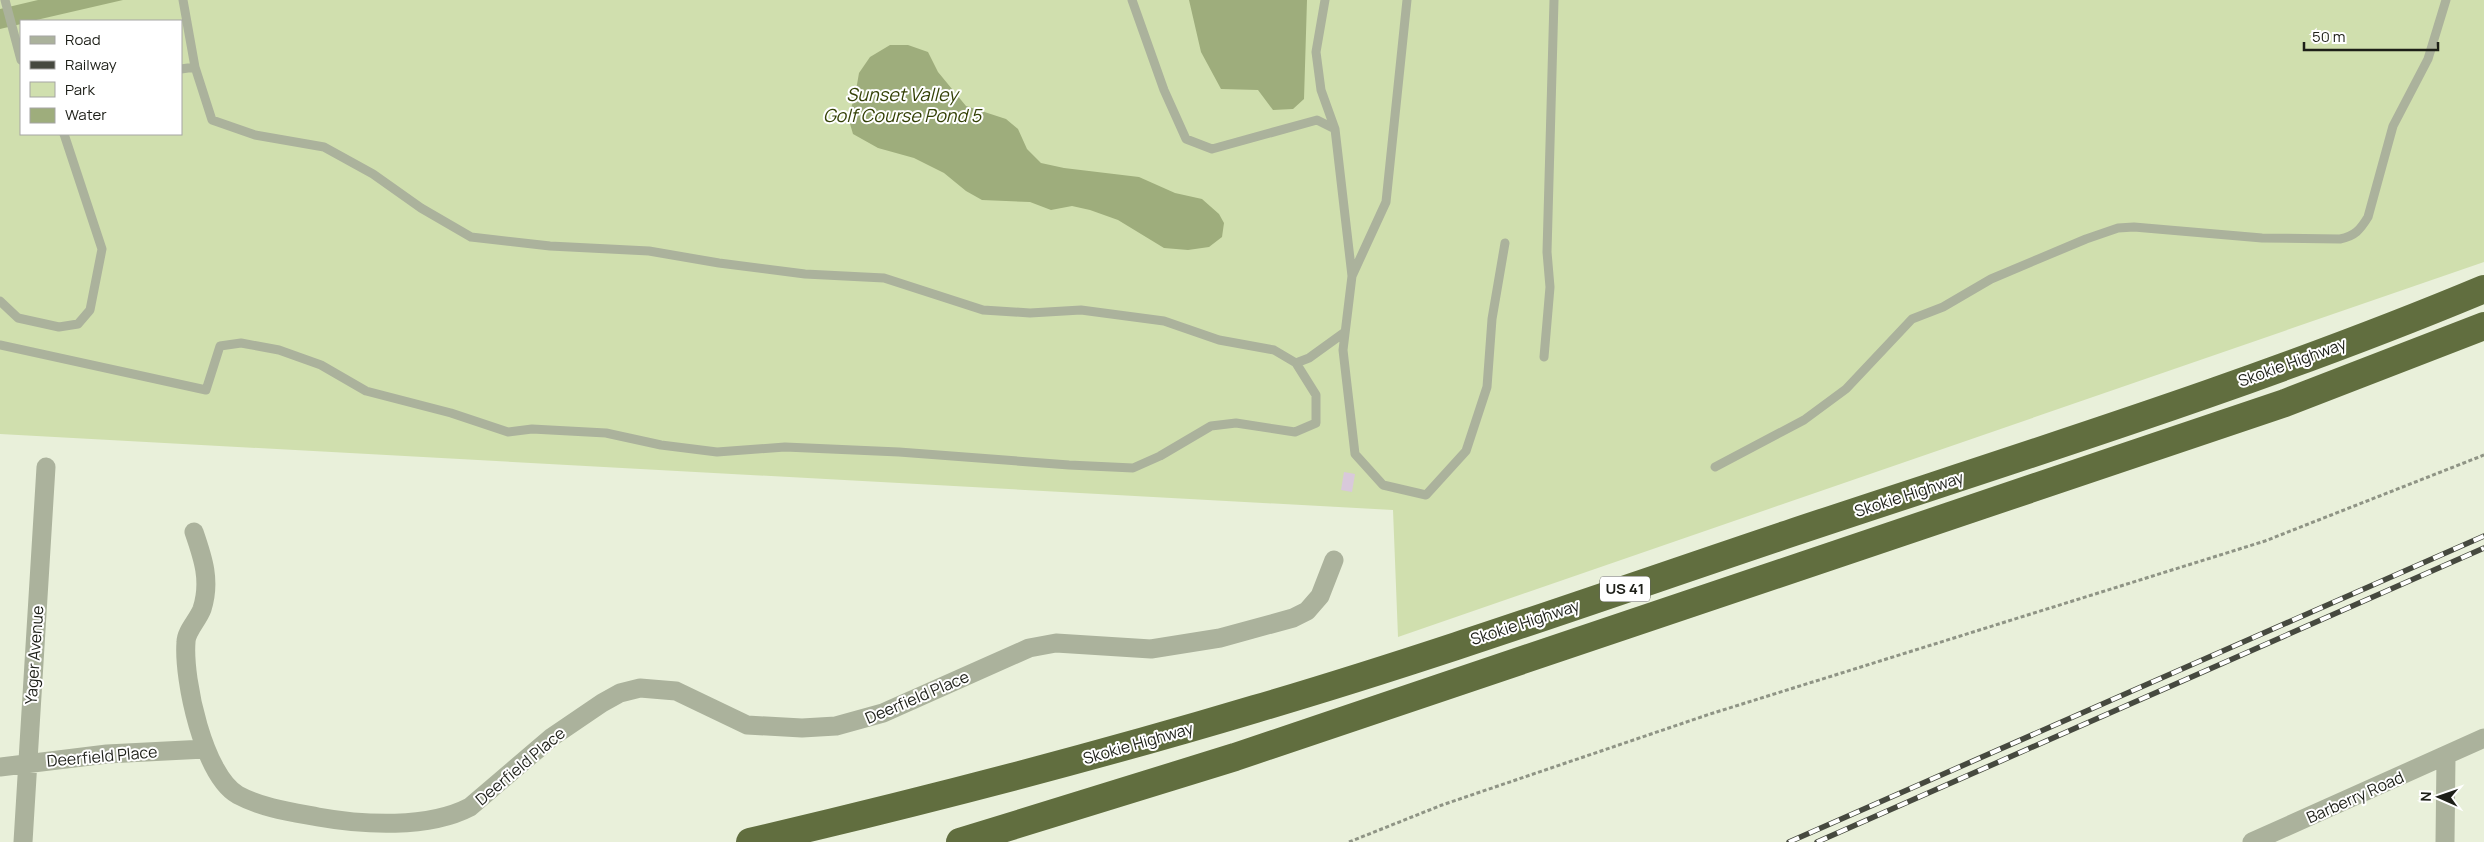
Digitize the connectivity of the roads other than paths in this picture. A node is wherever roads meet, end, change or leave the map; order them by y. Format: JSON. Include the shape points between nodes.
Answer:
{"nodes":[{"id":1,"x":5,"y":0,"type":"edge"},
{"id":2,"x":1132,"y":0,"type":"edge"},
{"id":3,"x":1325,"y":0,"type":"edge"},
{"id":4,"x":1407,"y":0,"type":"edge"},
{"id":5,"x":1554,"y":0,"type":"edge"},
{"id":6,"x":2446,"y":0,"type":"edge"},
{"id":7,"x":183,"y":2,"type":"edge"},
{"id":8,"x":20,"y":57,"type":"edge"},
{"id":9,"x":195,"y":67,"type":"junction"},
{"id":10,"x":182,"y":69,"type":"edge"},
{"id":11,"x":1335,"y":129,"type":"junction"},
{"id":12,"x":64,"y":135,"type":"edge"},
{"id":13,"x":1505,"y":243,"type":"dead end"},
{"id":14,"x":1352,"y":276,"type":"junction"},
{"id":15,"x":2484,"y":288,"type":"edge"},
{"id":16,"x":0,"y":301,"type":"edge"},
{"id":17,"x":2484,"y":326,"type":"edge"},
{"id":18,"x":1345,"y":332,"type":"junction"},
{"id":19,"x":0,"y":345,"type":"edge"},
{"id":20,"x":1544,"y":357,"type":"dead end"},
{"id":21,"x":1296,"y":363,"type":"junction"},
{"id":22,"x":46,"y":467,"type":"dead end"},
{"id":23,"x":1715,"y":467,"type":"dead end"},
{"id":24,"x":194,"y":532,"type":"dead end"},
{"id":25,"x":1334,"y":560,"type":"dead end"},
{"id":26,"x":2484,"y":738,"type":"edge"},
{"id":27,"x":205,"y":749,"type":"junction"},
{"id":28,"x":2446,"y":757,"type":"junction"},
{"id":29,"x":27,"y":763,"type":"junction"},
{"id":30,"x":0,"y":767,"type":"edge"},
{"id":31,"x":23,"y":842,"type":"edge"},
{"id":32,"x":750,"y":842,"type":"edge"},
{"id":33,"x":960,"y":842,"type":"edge"},
{"id":34,"x":2252,"y":842,"type":"edge"},
{"id":35,"x":2445,"y":842,"type":"edge"}],
"edges":[{"from":1,"to":8,"type":"lane"},
{"from":2,"to":11,"type":"lane","via":[[1164,90],[1186,139],[1212,149],[1317,120]]},
{"from":3,"to":11,"type":"lane","via":[[1316,52],[1320,90]]},
{"from":4,"to":14,"type":"lane","via":[[1386,202]]},
{"from":5,"to":20,"type":"lane","via":[[1547,252],[1550,287]]},
{"from":6,"to":23,"type":"lane","via":[[2428,59],[2392,126],[2368,218],[2350,237],[2262,238],[2134,227],[2118,228],[2086,239],[1991,279],[1943,307],[1912,319],[1846,389],[1804,420]]},
{"from":7,"to":9,"type":"lane"},
{"from":9,"to":10,"type":"lane"},
{"from":9,"to":21,"type":"lane","via":[[212,120],[255,135],[324,147],[373,174],[421,208],[471,237],[550,246],[649,251],[805,274],[884,278],[983,310],[1030,313],[1080,310],[1164,321],[1219,340],[1274,350]]},
{"from":11,"to":14,"type":"lane"},
{"from":12,"to":16,"type":"lane","via":[[102,248],[90,310],[78,324],[59,327],[18,318]]},
{"from":13,"to":18,"type":"lane","via":[[1492,319],[1487,387],[1466,451],[1426,495],[1384,485],[1355,454],[1343,350]]},
{"from":14,"to":18,"type":"lane"},
{"from":15,"to":32,"type":"highway","name":"Skokie Highway","number":"US 41","via":[[2328,350],[2103,429],[1385,669],[1095,756]]},
{"from":17,"to":33,"type":"highway","name":"Skokie Highway","number":"US 41","via":[[2276,406],[1235,757]]},
{"from":18,"to":21,"type":"lane","via":[[1309,358]]},
{"from":19,"to":21,"type":"lane","via":[[206,390],[220,346],[250,345],[279,350],[321,365],[366,391],[508,432],[532,429],[606,433],[717,452],[785,447],[1133,468],[1211,426],[1236,423],[1296,432],[1316,423],[1316,395]]},
{"from":22,"to":29,"type":"street","name":"Yager Avenue"},
{"from":24,"to":27,"type":"street","name":"Deerfield Place","via":[[207,570],[202,609],[186,640],[186,672]]},
{"from":25,"to":27,"type":"street","name":"Deerfield Place","via":[[1320,596],[1307,611],[1292,618],[1220,638],[1151,649],[1056,643],[1029,648],[883,713],[836,726],[746,725],[676,691],[640,688],[620,693],[552,737],[470,807],[436,819],[405,823],[334,820],[257,803],[226,786]]},
{"from":26,"to":28,"type":"street","name":"Barberry Road"},
{"from":27,"to":29,"type":"street","name":"Deerfield Place","via":[[107,754]]},
{"from":28,"to":34,"type":"street","name":"Barberry Road"},
{"from":28,"to":35,"type":"street"},
{"from":29,"to":30,"type":"street","name":"Deerfield Place"},
{"from":29,"to":31,"type":"street","name":"Yager Avenue"}]}
